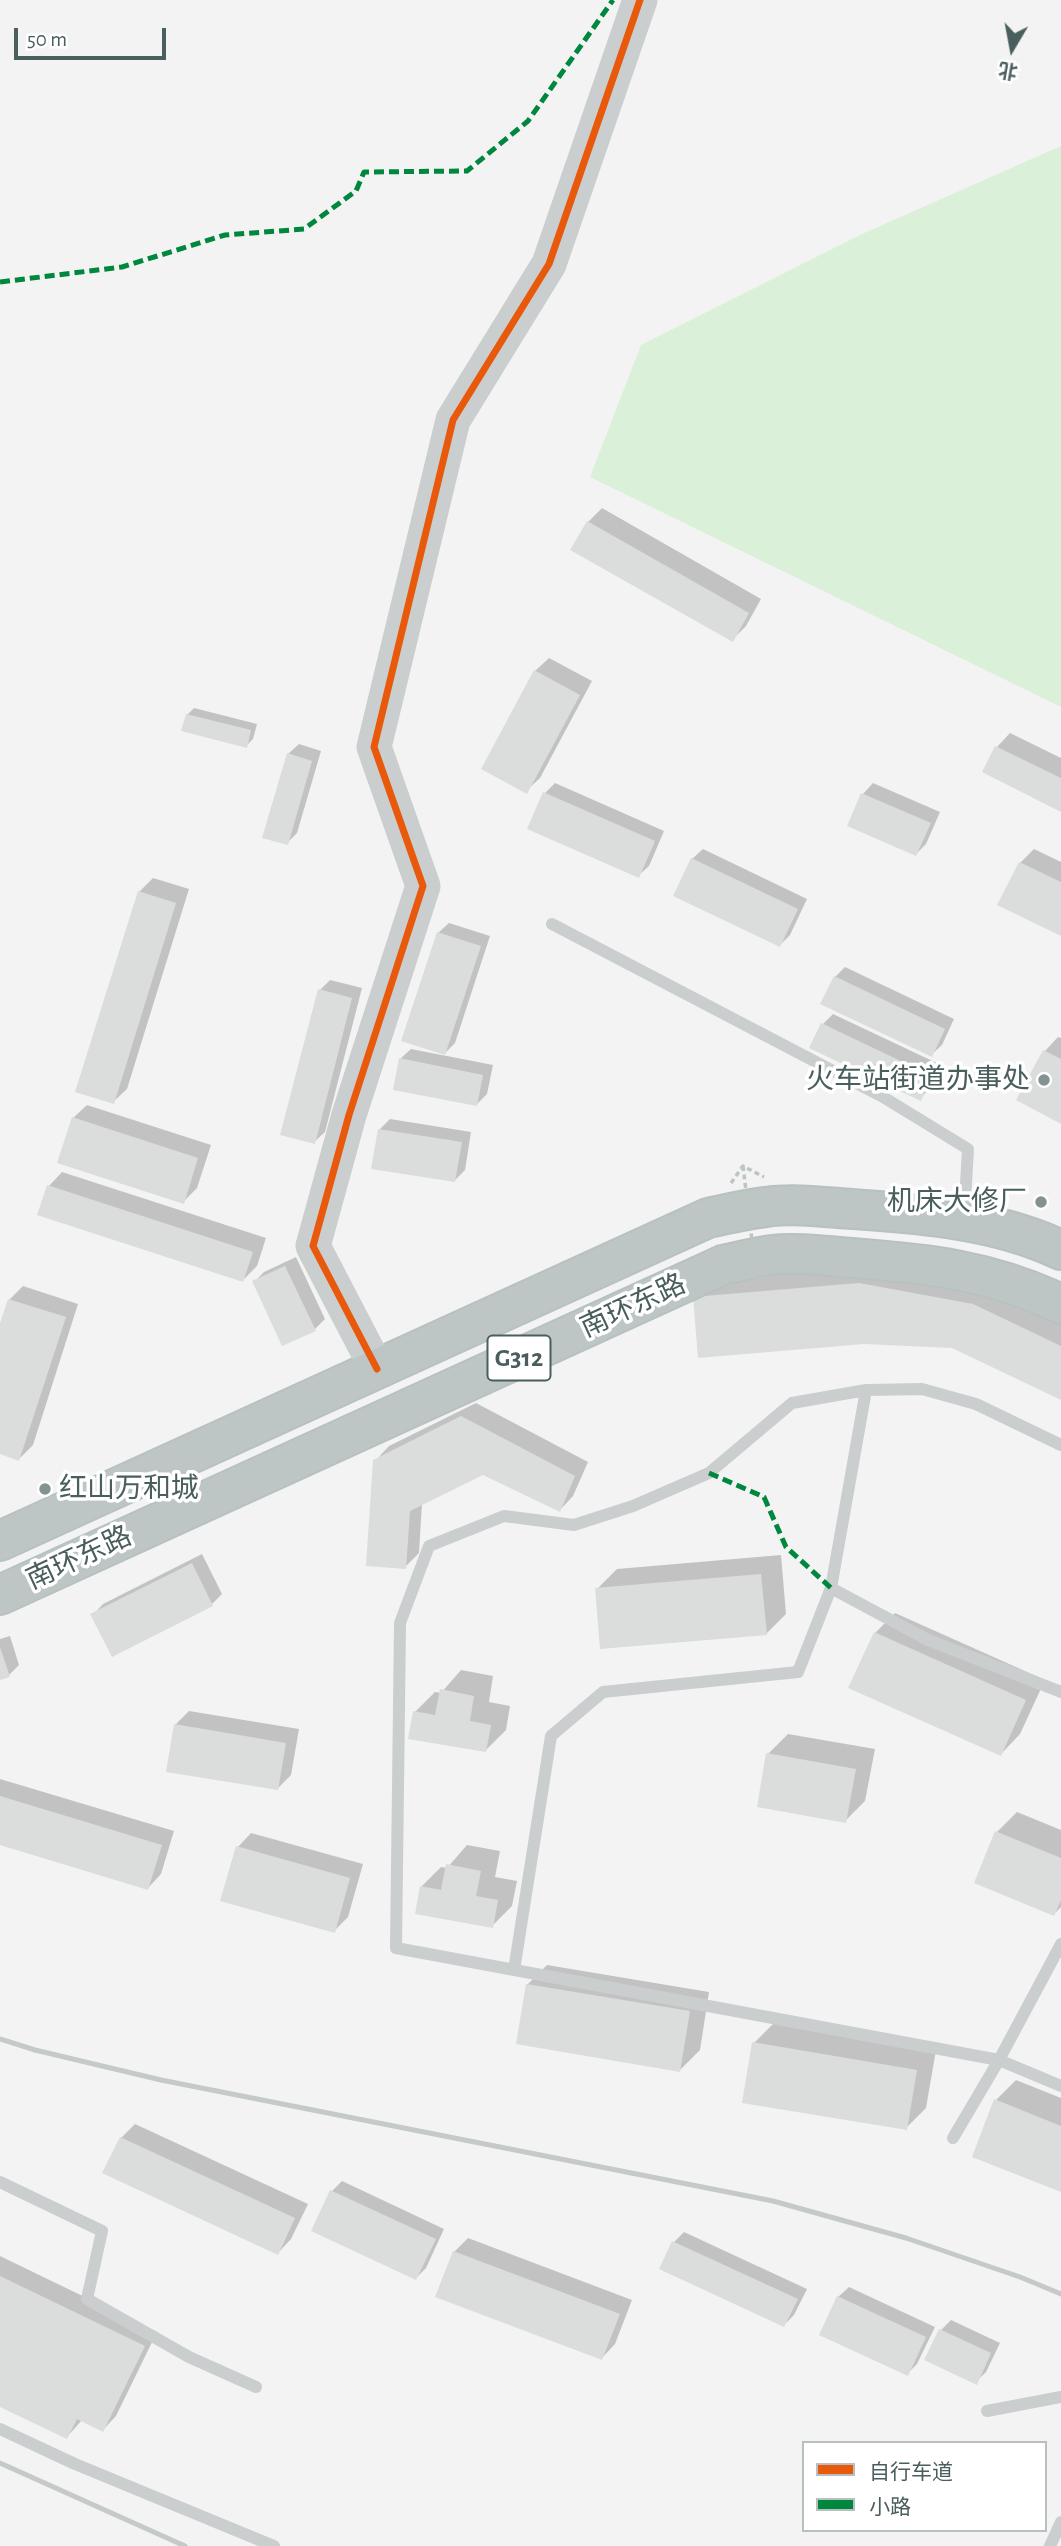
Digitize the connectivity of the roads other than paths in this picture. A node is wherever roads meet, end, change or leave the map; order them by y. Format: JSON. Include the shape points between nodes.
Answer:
{"nodes":[{"id":1,"x":640,"y":0,"type":"edge"},
{"id":2,"x":552,"y":925,"type":"dead end"},
{"id":3,"x":964,"y":1220,"type":"junction"},
{"id":4,"x":1061,"y":1250,"type":"edge"},
{"id":5,"x":1061,"y":1304,"type":"edge"},
{"id":6,"x":377,"y":1369,"type":"junction"},
{"id":7,"x":866,"y":1390,"type":"junction"},
{"id":8,"x":1061,"y":1444,"type":"edge"},
{"id":9,"x":0,"y":1541,"type":"edge"},
{"id":10,"x":831,"y":1588,"type":"junction"},
{"id":11,"x":0,"y":1595,"type":"edge"},
{"id":12,"x":1061,"y":1692,"type":"edge"},
{"id":13,"x":1061,"y":1944,"type":"edge"},
{"id":14,"x":514,"y":1970,"type":"junction"},
{"id":15,"x":999,"y":2060,"type":"junction"},
{"id":16,"x":1061,"y":2086,"type":"edge"},
{"id":17,"x":953,"y":2138,"type":"dead end"},
{"id":18,"x":0,"y":2182,"type":"edge"},
{"id":19,"x":256,"y":2387,"type":"dead end"},
{"id":20,"x":1061,"y":2397,"type":"edge"},
{"id":21,"x":987,"y":2411,"type":"dead end"},
{"id":22,"x":0,"y":2429,"type":"edge"},
{"id":23,"x":1061,"y":2522,"type":"edge"},
{"id":24,"x":274,"y":2546,"type":"edge"},
{"id":25,"x":1051,"y":2546,"type":"edge"}],
"edges":[{"from":1,"to":6,"type":"street","via":[[549,264],[453,420],[374,747],[423,886],[349,1115],[313,1246]]},
{"from":2,"to":3,"type":"lane","via":[[883,1097],[968,1149]]},
{"from":3,"to":4,"type":"highway","name":"南环东路","number":"G312"},
{"from":3,"to":6,"type":"highway","name":"南环东路","number":"G312","via":[[795,1206],[768,1206],[708,1218]]},
{"from":5,"to":11,"type":"highway","name":"南环东路","number":"G312","via":[[1004,1281],[906,1262],[773,1255],[723,1265]]},
{"from":6,"to":9,"type":"highway","name":"南环东路","number":"G312"},
{"from":7,"to":8,"type":"lane","via":[[922,1389],[976,1404]]},
{"from":7,"to":10,"type":"lane"},
{"from":7,"to":14,"type":"lane","via":[[792,1403],[709,1473],[633,1506],[574,1525],[504,1516],[429,1546],[400,1623],[396,1948]]},
{"from":10,"to":12,"type":"lane","via":[[928,1640]]},
{"from":10,"to":14,"type":"lane","via":[[798,1672],[604,1692],[551,1736]]},
{"from":13,"to":15,"type":"lane"},
{"from":14,"to":15,"type":"lane"},
{"from":15,"to":16,"type":"lane"},
{"from":15,"to":17,"type":"lane"},
{"from":18,"to":19,"type":"lane","via":[[102,2231],[86,2299],[189,2357]]},
{"from":20,"to":21,"type":"lane"},
{"from":22,"to":24,"type":"lane"},
{"from":23,"to":25,"type":"lane"}]}
